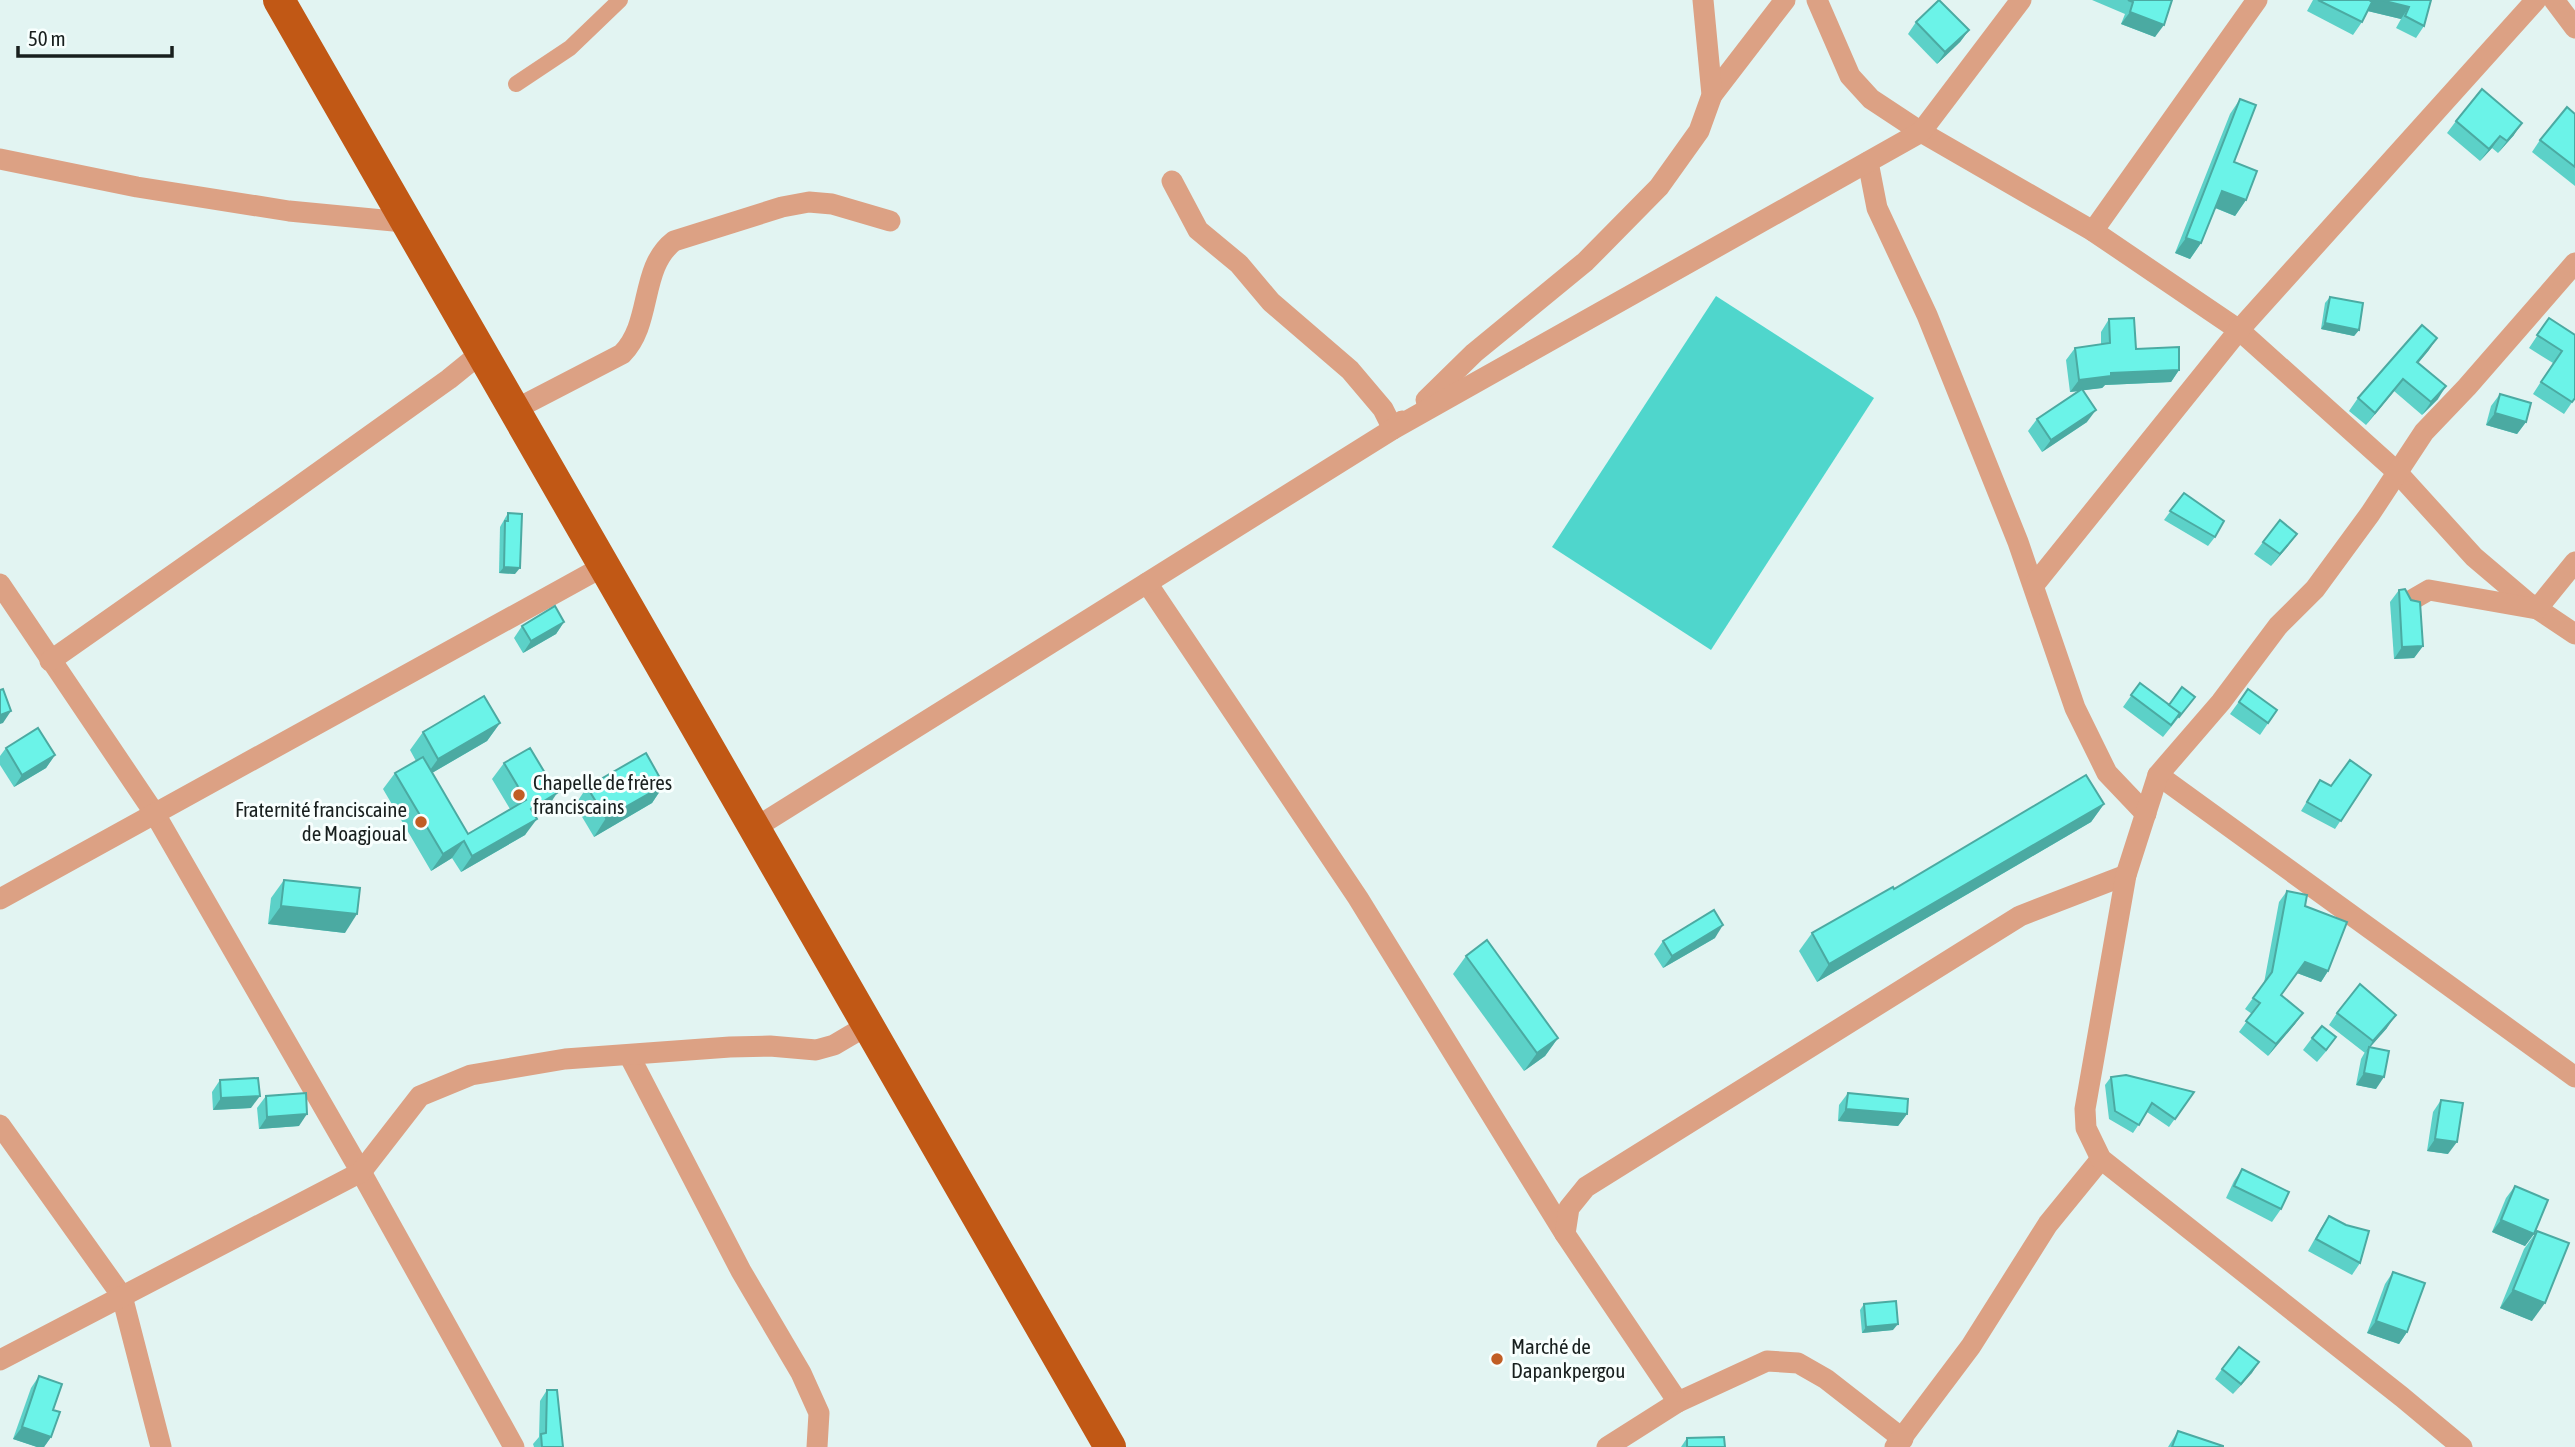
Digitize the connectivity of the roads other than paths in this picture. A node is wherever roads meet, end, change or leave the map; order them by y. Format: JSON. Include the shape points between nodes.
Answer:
{"nodes":[{"id":1,"x":279,"y":0,"type":"edge"},
{"id":2,"x":620,"y":0,"type":"edge"},
{"id":3,"x":1703,"y":0,"type":"edge"},
{"id":4,"x":1785,"y":0,"type":"edge"},
{"id":5,"x":1817,"y":0,"type":"edge"},
{"id":6,"x":2021,"y":0,"type":"edge"},
{"id":7,"x":2257,"y":0,"type":"edge"},
{"id":8,"x":2536,"y":0,"type":"edge"},
{"id":9,"x":2554,"y":0,"type":"edge"},
{"id":10,"x":2575,"y":28,"type":"edge"},
{"id":11,"x":516,"y":85,"type":"dead end"},
{"id":12,"x":1712,"y":95,"type":"junction"},
{"id":13,"x":1921,"y":132,"type":"junction"},
{"id":14,"x":0,"y":159,"type":"edge"},
{"id":15,"x":1868,"y":162,"type":"junction"},
{"id":16,"x":1172,"y":181,"type":"dead end"},
{"id":17,"x":890,"y":221,"type":"dead end"},
{"id":18,"x":404,"y":222,"type":"junction"},
{"id":19,"x":2093,"y":231,"type":"junction"},
{"id":20,"x":2575,"y":263,"type":"edge"},
{"id":21,"x":2239,"y":330,"type":"junction"},
{"id":22,"x":481,"y":353,"type":"junction"},
{"id":23,"x":514,"y":410,"type":"junction"},
{"id":24,"x":1393,"y":429,"type":"junction"},
{"id":25,"x":2396,"y":471,"type":"junction"},
{"id":26,"x":2575,"y":562,"type":"edge"},
{"id":27,"x":604,"y":566,"type":"junction"},
{"id":28,"x":1147,"y":583,"type":"junction"},
{"id":29,"x":0,"y":584,"type":"edge"},
{"id":30,"x":2034,"y":585,"type":"junction"},
{"id":31,"x":2410,"y":600,"type":"edge"},
{"id":32,"x":2537,"y":609,"type":"junction"},
{"id":33,"x":2575,"y":634,"type":"edge"},
{"id":34,"x":50,"y":661,"type":"junction"},
{"id":35,"x":2158,"y":775,"type":"junction"},
{"id":36,"x":155,"y":814,"type":"junction"},
{"id":37,"x":2146,"y":814,"type":"junction"},
{"id":38,"x":755,"y":828,"type":"junction"},
{"id":39,"x":2126,"y":875,"type":"junction"},
{"id":40,"x":0,"y":899,"type":"edge"},
{"id":41,"x":868,"y":1025,"type":"junction"},
{"id":42,"x":629,"y":1055,"type":"junction"},
{"id":43,"x":2575,"y":1077,"type":"edge"},
{"id":44,"x":0,"y":1125,"type":"edge"},
{"id":45,"x":2101,"y":1159,"type":"junction"},
{"id":46,"x":361,"y":1172,"type":"junction"},
{"id":47,"x":1565,"y":1234,"type":"junction"},
{"id":48,"x":122,"y":1296,"type":"junction"},
{"id":49,"x":0,"y":1360,"type":"edge"},
{"id":50,"x":1678,"y":1402,"type":"junction"},
{"id":51,"x":1899,"y":1443,"type":"edge"},
{"id":52,"x":161,"y":1447,"type":"edge"},
{"id":53,"x":514,"y":1447,"type":"edge"},
{"id":54,"x":817,"y":1447,"type":"edge"},
{"id":55,"x":1110,"y":1447,"type":"edge"},
{"id":56,"x":1607,"y":1447,"type":"edge"},
{"id":57,"x":2462,"y":1447,"type":"edge"}],
"edges":[{"from":1,"to":18,"type":"main road"},
{"from":2,"to":11,"type":"street","via":[[570,48]]},
{"from":3,"to":12,"type":"street"},
{"from":4,"to":12,"type":"street"},
{"from":5,"to":13,"type":"street","via":[[1850,76],[1871,99]]},
{"from":6,"to":13,"type":"street"},
{"from":7,"to":19,"type":"street"},
{"from":8,"to":21,"type":"street"},
{"from":9,"to":10,"type":"street"},
{"from":12,"to":24,"type":"street","via":[[1699,131],[1660,187],[1585,262],[1474,353]]},
{"from":13,"to":15,"type":"street"},
{"from":13,"to":19,"type":"street"},
{"from":14,"to":18,"type":"street","via":[[289,211]]},
{"from":15,"to":24,"type":"street"},
{"from":15,"to":30,"type":"street","via":[[1877,208],[1927,315]]},
{"from":16,"to":24,"type":"street","via":[[1198,230],[1240,264],[1271,302],[1350,370]]},
{"from":17,"to":23,"type":"street","via":[[809,202],[674,241],[656,261],[631,345]]},
{"from":18,"to":22,"type":"main road"},
{"from":19,"to":21,"type":"street"},
{"from":20,"to":25,"type":"street","via":[[2424,432]]},
{"from":21,"to":25,"type":"street"},
{"from":21,"to":30,"type":"street"},
{"from":22,"to":23,"type":"main road"},
{"from":22,"to":34,"type":"street"},
{"from":23,"to":27,"type":"main road"},
{"from":24,"to":28,"type":"street"},
{"from":25,"to":32,"type":"street","via":[[2474,557]]},
{"from":25,"to":35,"type":"street","via":[[2315,589],[2278,626]]},
{"from":26,"to":32,"type":"street"},
{"from":27,"to":36,"type":"street"},
{"from":27,"to":38,"type":"main road"},
{"from":28,"to":38,"type":"street"},
{"from":28,"to":47,"type":"street","via":[[1358,898]]},
{"from":29,"to":34,"type":"street"},
{"from":30,"to":37,"type":"street","via":[[2075,708],[2107,773]]},
{"from":31,"to":32,"type":"street","via":[[2429,590]]},
{"from":32,"to":33,"type":"street"},
{"from":34,"to":36,"type":"street"},
{"from":35,"to":37,"type":"street"},
{"from":35,"to":43,"type":"street"},
{"from":36,"to":40,"type":"street"},
{"from":36,"to":46,"type":"street"},
{"from":37,"to":39,"type":"street"},
{"from":38,"to":41,"type":"main road"},
{"from":39,"to":45,"type":"street","via":[[2085,1109],[2086,1128]]},
{"from":39,"to":47,"type":"street","via":[[2020,916],[1586,1187],[1569,1208]]},
{"from":41,"to":42,"type":"street","via":[[816,1050],[730,1047]]},
{"from":41,"to":55,"type":"main road"},
{"from":42,"to":46,"type":"street","via":[[565,1059],[471,1075],[420,1096]]},
{"from":42,"to":54,"type":"street","via":[[741,1271],[801,1373],[819,1413]]},
{"from":44,"to":48,"type":"street"},
{"from":45,"to":51,"type":"street","via":[[2048,1224],[1971,1346]]},
{"from":45,"to":57,"type":"street"},
{"from":46,"to":48,"type":"street"},
{"from":46,"to":53,"type":"street"},
{"from":47,"to":50,"type":"street"},
{"from":48,"to":49,"type":"street"},
{"from":48,"to":52,"type":"street"},
{"from":50,"to":51,"type":"street","via":[[1767,1361],[1798,1363],[1826,1379]]},
{"from":50,"to":56,"type":"street"}]}
